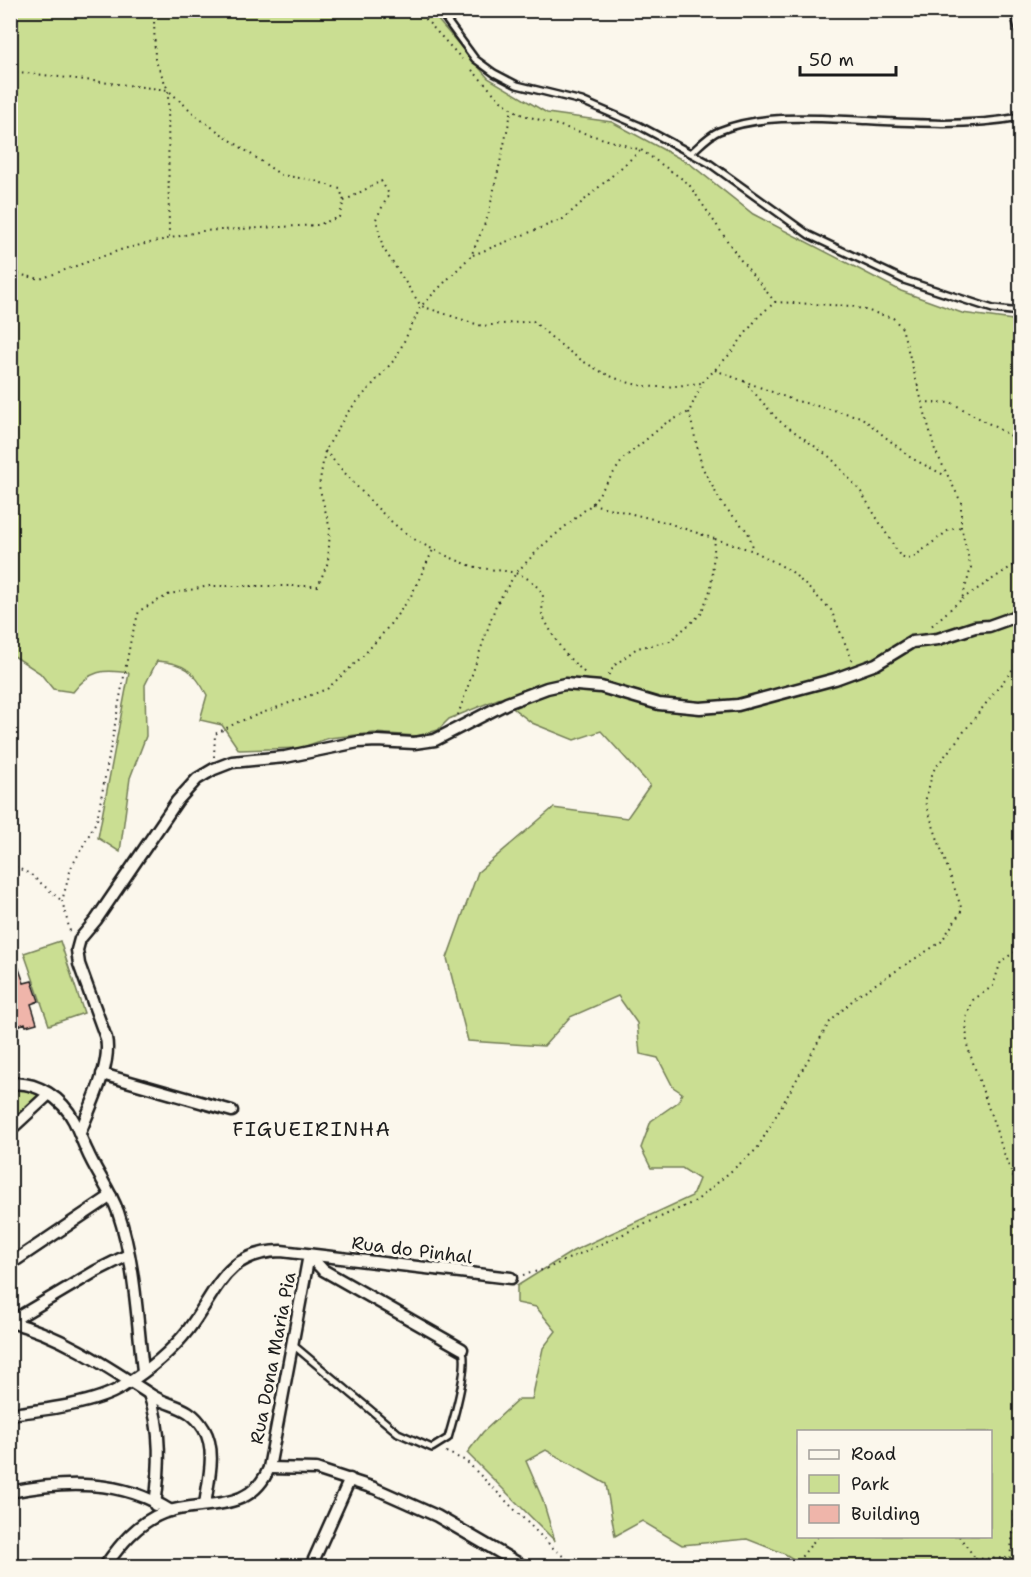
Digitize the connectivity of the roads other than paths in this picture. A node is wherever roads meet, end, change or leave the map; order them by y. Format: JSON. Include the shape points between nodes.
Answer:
{"nodes":[{"id":1,"x":439,"y":10,"type":"edge"},
{"id":2,"x":1013,"y":10,"type":"edge"},
{"id":3,"x":1020,"y":35,"type":"edge"},
{"id":4,"x":1020,"y":117,"type":"edge"},
{"id":5,"x":691,"y":153,"type":"junction"},
{"id":6,"x":1020,"y":312,"type":"edge"},
{"id":7,"x":1020,"y":615,"type":"edge"},
{"id":8,"x":102,"y":1074,"type":"junction"},
{"id":9,"x":10,"y":1084,"type":"edge"},
{"id":10,"x":49,"y":1094,"type":"junction"},
{"id":11,"x":232,"y":1111,"type":"dead end"},
{"id":12,"x":10,"y":1130,"type":"edge"},
{"id":13,"x":80,"y":1133,"type":"junction"},
{"id":14,"x":111,"y":1196,"type":"junction"},
{"id":15,"x":129,"y":1255,"type":"junction"},
{"id":16,"x":309,"y":1255,"type":"junction"},
{"id":17,"x":10,"y":1264,"type":"edge"},
{"id":18,"x":511,"y":1278,"type":"road end"},
{"id":19,"x":11,"y":1322,"type":"edge"},
{"id":20,"x":291,"y":1344,"type":"junction"},
{"id":21,"x":462,"y":1349,"type":"joint"},
{"id":22,"x":143,"y":1371,"type":"junction"},
{"id":23,"x":129,"y":1382,"type":"junction"},
{"id":24,"x":149,"y":1394,"type":"junction"},
{"id":25,"x":10,"y":1414,"type":"edge"},
{"id":26,"x":269,"y":1468,"type":"junction"},
{"id":27,"x":350,"y":1479,"type":"junction"},
{"id":28,"x":10,"y":1492,"type":"edge"},
{"id":29,"x":156,"y":1501,"type":"junction"},
{"id":30,"x":205,"y":1505,"type":"junction"},
{"id":31,"x":171,"y":1511,"type":"junction"},
{"id":32,"x":151,"y":1520,"type":"junction"},
{"id":33,"x":105,"y":1566,"type":"edge"},
{"id":34,"x":311,"y":1566,"type":"edge"},
{"id":35,"x":523,"y":1566,"type":"edge"}],
"edges":[{"from":1,"to":5,"type":"lane","via":[[475,59],[494,73],[517,85],[582,101]]},
{"from":2,"to":3,"type":"lane"},
{"from":4,"to":5,"type":"lane","via":[[957,124],[804,117],[772,120],[717,131]]},
{"from":5,"to":6,"type":"lane","via":[[809,235],[904,280],[993,309]]},
{"from":7,"to":8,"type":"street","via":[[938,639],[912,642],[876,664],[835,679],[738,705],[700,708],[659,704],[596,686],[565,684],[527,695],[425,742],[358,742],[232,762],[214,769],[197,779],[177,801],[78,944],[79,964],[108,1044]]},
{"from":8,"to":11,"type":"street"},
{"from":8,"to":13,"type":"street"},
{"from":9,"to":10,"type":"street","via":[[36,1087]]},
{"from":10,"to":12,"type":"street"},
{"from":10,"to":13,"type":"street","via":[[66,1108]]},
{"from":13,"to":14,"type":"street"},
{"from":14,"to":15,"type":"street"},
{"from":14,"to":17,"type":"street"},
{"from":15,"to":19,"type":"street"},
{"from":15,"to":22,"type":"street"},
{"from":16,"to":18,"type":"street","name":"Rua do Pinhal"},
{"from":16,"to":20,"type":"street","name":"Rua Dona Maria Pia"},
{"from":16,"to":21,"type":"street","via":[[323,1270]]},
{"from":16,"to":22,"type":"street","name":"Rua Dona Maria Pia","via":[[268,1251],[242,1260],[221,1279],[183,1337]]},
{"from":19,"to":23,"type":"street","via":[[63,1342]]},
{"from":20,"to":21,"type":"lane","via":[[398,1434],[432,1448],[447,1438],[456,1410],[464,1365]]},
{"from":20,"to":26,"type":"street","name":"Rua Dona Maria Pia"},
{"from":22,"to":23,"type":"street","name":"Rua Dona Maria Pia"},
{"from":23,"to":24,"type":"street"},
{"from":23,"to":25,"type":"street","name":"Rua Dona Maria Pia","via":[[109,1393],[69,1405]]},
{"from":24,"to":29,"type":"street","via":[[159,1438]]},
{"from":24,"to":30,"type":"street","via":[[182,1407],[205,1431],[210,1454]]},
{"from":26,"to":27,"type":"street","via":[[316,1469]]},
{"from":26,"to":30,"type":"street","via":[[262,1483],[250,1493],[234,1501]]},
{"from":27,"to":34,"type":"street"},
{"from":27,"to":35,"type":"street","via":[[437,1516]]},
{"from":28,"to":29,"type":"street","via":[[74,1484],[114,1488]]},
{"from":29,"to":31,"type":"street"},
{"from":29,"to":32,"type":"street"},
{"from":30,"to":31,"type":"street"},
{"from":31,"to":32,"type":"street"},
{"from":32,"to":33,"type":"street","via":[[132,1532]]}]}
